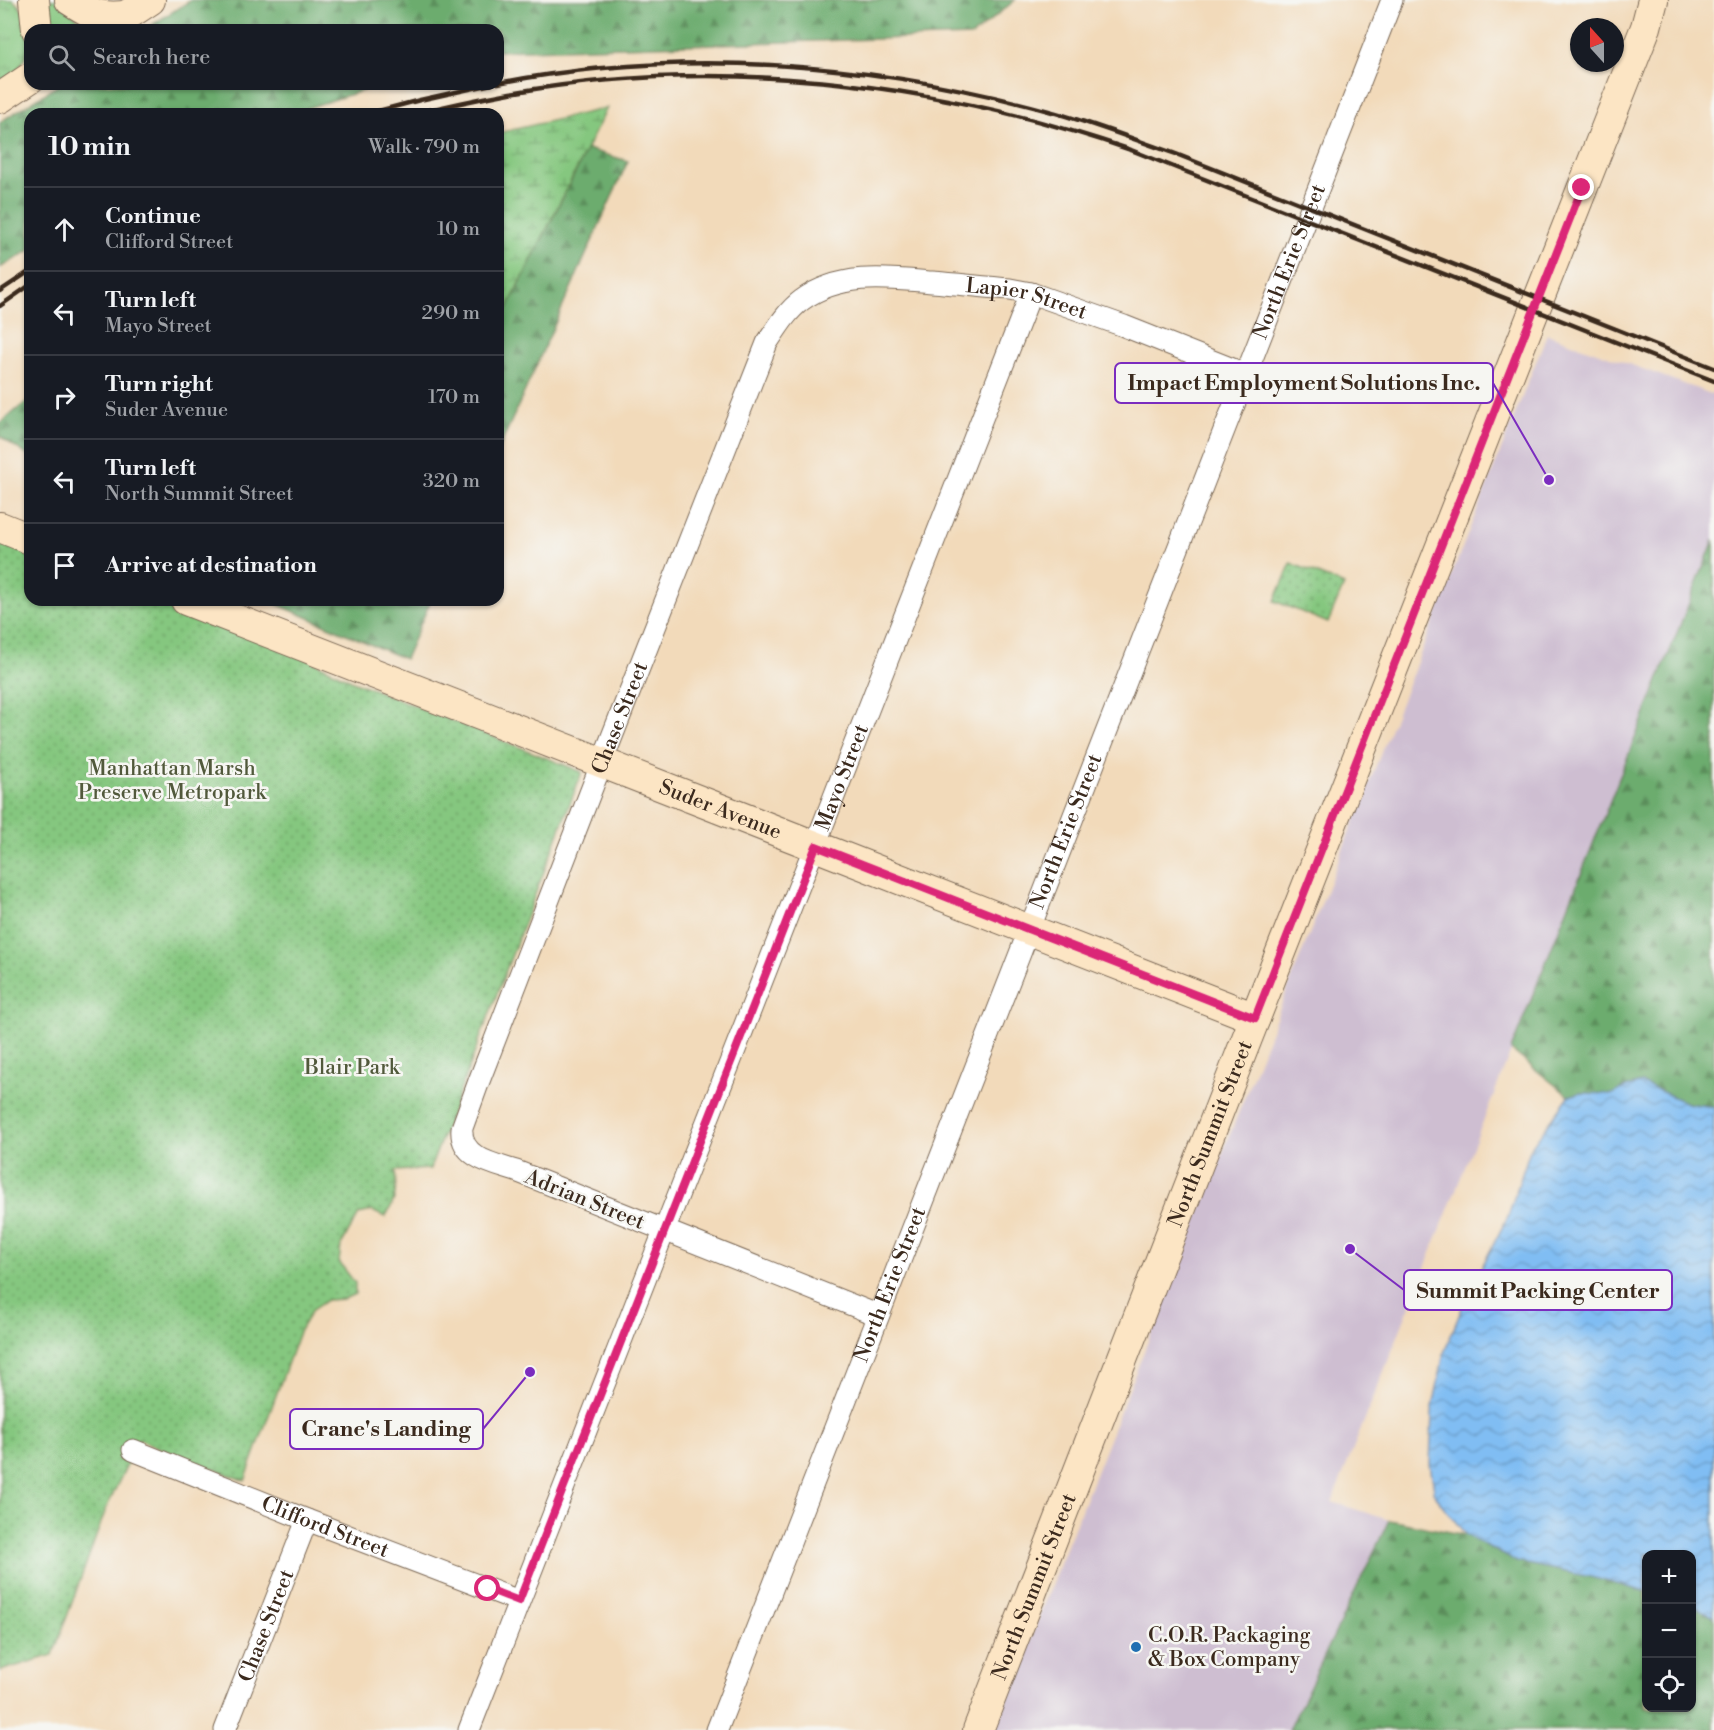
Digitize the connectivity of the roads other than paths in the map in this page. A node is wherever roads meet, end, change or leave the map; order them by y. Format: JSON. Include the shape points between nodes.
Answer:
{"nodes":[{"id":1,"x":34,"y":0,"type":"edge"},
{"id":2,"x":70,"y":0,"type":"edge"},
{"id":3,"x":1392,"y":0,"type":"edge"},
{"id":4,"x":1653,"y":0,"type":"edge"},
{"id":5,"x":126,"y":15,"type":"edge"},
{"id":6,"x":36,"y":24,"type":"edge"},
{"id":7,"x":1031,"y":293,"type":"junction"},
{"id":8,"x":801,"y":300,"type":"joint"},
{"id":9,"x":1245,"y":374,"type":"junction"},
{"id":10,"x":0,"y":527,"type":"edge"},
{"id":11,"x":24,"y":537,"type":"edge"},
{"id":12,"x":201,"y":606,"type":"edge"},
{"id":13,"x":602,"y":762,"type":"junction"},
{"id":14,"x":816,"y":846,"type":"junction"},
{"id":15,"x":1027,"y":928,"type":"junction"},
{"id":16,"x":1255,"y":1018,"type":"junction"},
{"id":17,"x":464,"y":1144,"type":"joint"},
{"id":18,"x":664,"y":1231,"type":"junction"},
{"id":19,"x":877,"y":1316,"type":"junction"},
{"id":20,"x":133,"y":1450,"type":"dead end"},
{"id":21,"x":307,"y":1520,"type":"junction"},
{"id":22,"x":519,"y":1601,"type":"junction"},
{"id":23,"x":225,"y":1730,"type":"edge"},
{"id":24,"x":469,"y":1730,"type":"edge"},
{"id":25,"x":717,"y":1730,"type":"edge"},
{"id":26,"x":978,"y":1730,"type":"edge"}],
"edges":[{"from":1,"to":6,"type":"main road"},
{"from":2,"to":5,"type":"main road","via":[[90,13],[106,17]]},
{"from":3,"to":9,"type":"street","name":"North Erie Street"},
{"from":4,"to":16,"type":"main road","name":"North Summit Street","via":[[1646,27]]},
{"from":7,"to":8,"type":"street","name":"Lapier Street","via":[[882,277],[841,282]]},
{"from":7,"to":9,"type":"street","name":"Lapier Street"},
{"from":7,"to":14,"type":"street","name":"Mayo Street"},
{"from":8,"to":13,"type":"street","name":"Chase Street","via":[[780,322],[768,343]]},
{"from":9,"to":15,"type":"street","name":"North Erie Street"},
{"from":10,"to":11,"type":"main road"},
{"from":12,"to":13,"type":"main road","name":"Suder Avenue"},
{"from":13,"to":14,"type":"main road","name":"Suder Avenue"},
{"from":13,"to":17,"type":"street","name":"Chase Street","via":[[475,1090],[462,1128]]},
{"from":14,"to":15,"type":"main road","name":"Suder Avenue"},
{"from":14,"to":18,"type":"street","name":"Mayo Street"},
{"from":15,"to":16,"type":"main road","name":"Suder Avenue"},
{"from":15,"to":19,"type":"street","name":"North Erie Street"},
{"from":16,"to":26,"type":"main road","name":"North Summit Street"},
{"from":17,"to":18,"type":"street","name":"Adrian Street","via":[[480,1159]]},
{"from":18,"to":19,"type":"street","name":"Adrian Street"},
{"from":18,"to":22,"type":"street","name":"Mayo Street"},
{"from":19,"to":25,"type":"street","name":"North Erie Street"},
{"from":20,"to":21,"type":"street","name":"Clifford Street"},
{"from":21,"to":22,"type":"street","name":"Clifford Street"},
{"from":21,"to":23,"type":"street","name":"Chase Street"},
{"from":22,"to":24,"type":"street","name":"Mayo Street"}]}
